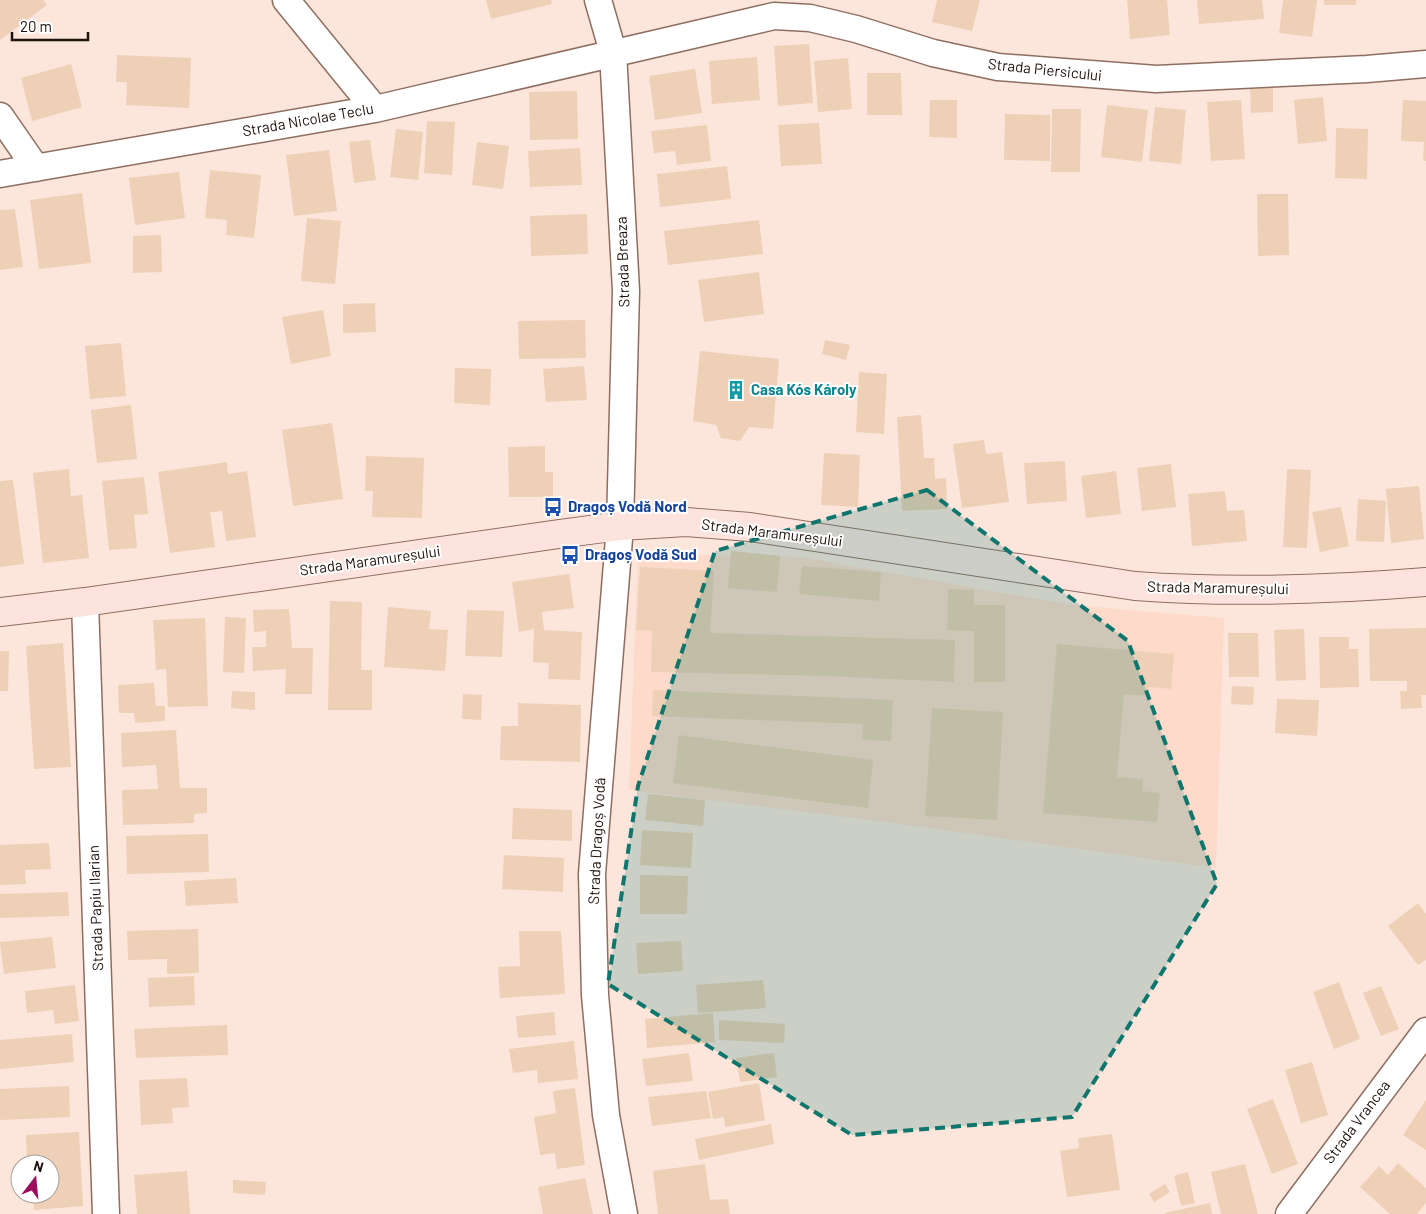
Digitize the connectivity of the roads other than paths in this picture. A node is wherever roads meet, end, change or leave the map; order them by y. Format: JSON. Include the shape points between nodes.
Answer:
{"nodes":[{"id":1,"x":286,"y":0,"type":"edge"},
{"id":2,"x":598,"y":0,"type":"edge"},
{"id":3,"x":613,"y":52,"type":"junction"},
{"id":4,"x":1426,"y":64,"type":"edge"},
{"id":5,"x":375,"y":109,"type":"junction"},
{"id":6,"x":0,"y":116,"type":"edge"},
{"id":7,"x":36,"y":168,"type":"junction"},
{"id":8,"x":0,"y":174,"type":"edge"},
{"id":9,"x":620,"y":526,"type":"junction"},
{"id":10,"x":1426,"y":582,"type":"edge"},
{"id":11,"x":85,"y":602,"type":"junction"},
{"id":12,"x":0,"y":612,"type":"edge"},
{"id":13,"x":1426,"y":1031,"type":"edge"},
{"id":14,"x":106,"y":1214,"type":"edge"},
{"id":15,"x":624,"y":1214,"type":"edge"},
{"id":16,"x":1289,"y":1214,"type":"edge"}],
"edges":[{"from":1,"to":5,"type":"street"},
{"from":2,"to":3,"type":"street","name":"Strada Breaza"},
{"from":3,"to":4,"type":"street","name":"Strada Piersicului","via":[[774,16],[819,20],[998,68],[1156,80]]},
{"from":3,"to":5,"type":"street","name":"Strada Nicolae Teclu"},
{"from":3,"to":9,"type":"street","name":"Strada Breaza","via":[[626,291]]},
{"from":5,"to":7,"type":"street","name":"Strada Nicolae Teclu"},
{"from":6,"to":7,"type":"street"},
{"from":7,"to":8,"type":"street","name":"Strada Nicolae Teclu"},
{"from":9,"to":10,"type":"main road","name":"Strada Maramureșului","via":[[686,522],[750,527],[1135,586],[1185,590],[1354,588]]},
{"from":9,"to":11,"type":"main road","name":"Strada Maramureșului"},
{"from":9,"to":15,"type":"street","name":"Strada Dragoș Vodă","via":[[592,874],[595,995],[606,1115]]},
{"from":11,"to":12,"type":"main road","name":"Strada Maramureșului"},
{"from":11,"to":14,"type":"street","name":"Strada Papiu Ilarian"},
{"from":13,"to":16,"type":"street","name":"Strada Vrancea"}]}
